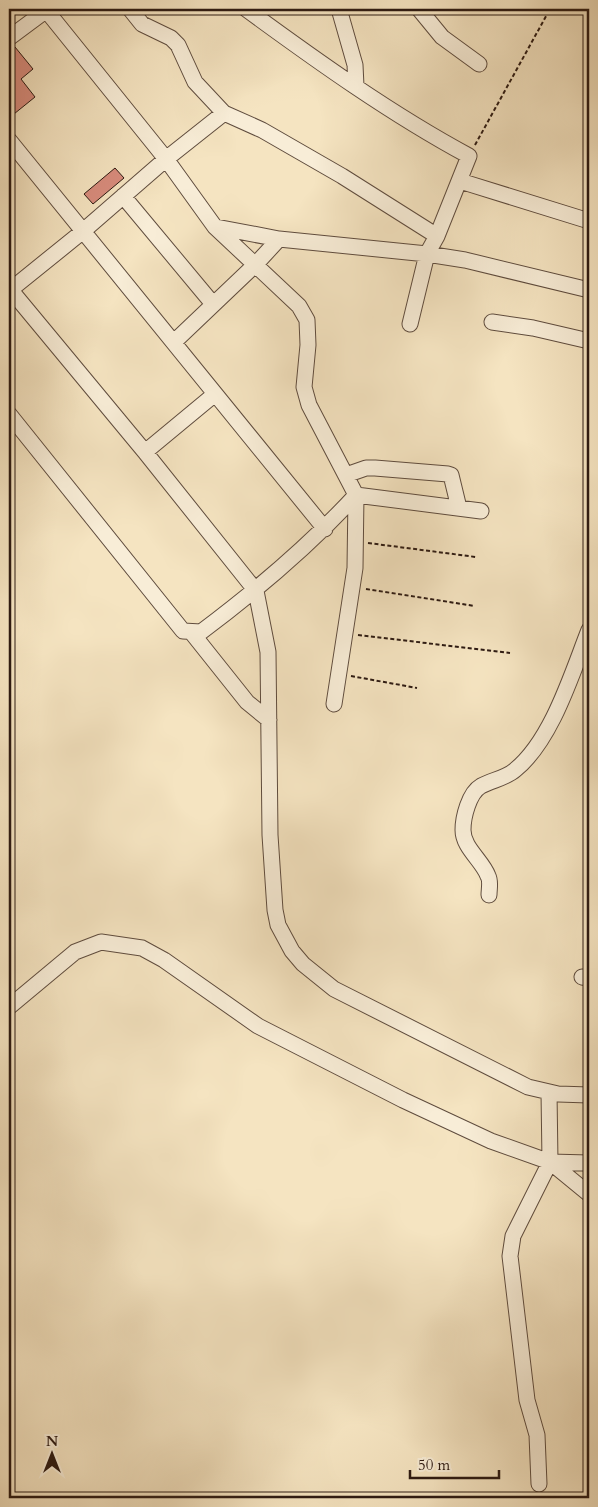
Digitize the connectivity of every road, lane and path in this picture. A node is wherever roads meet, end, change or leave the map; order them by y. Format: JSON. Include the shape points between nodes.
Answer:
{"nodes":[{"id":1,"x":130,"y":9,"type":"edge"},
{"id":2,"x":246,"y":9,"type":"edge"},
{"id":3,"x":339,"y":9,"type":"edge"},
{"id":4,"x":419,"y":9,"type":"edge"},
{"id":5,"x":550,"y":9,"type":"edge"},
{"id":6,"x":47,"y":10,"type":"edge"},
{"id":7,"x":27,"y":14,"type":"edge"},
{"id":8,"x":9,"y":38,"type":"edge"},
{"id":9,"x":480,"y":64,"type":"dead end"},
{"id":10,"x":356,"y":86,"type":"junction"},
{"id":11,"x":224,"y":113,"type":"junction"},
{"id":12,"x":9,"y":140,"type":"edge"},
{"id":13,"x":469,"y":156,"type":"junction"},
{"id":14,"x":166,"y":160,"type":"junction"},
{"id":15,"x":460,"y":181,"type":"junction"},
{"id":16,"x":124,"y":196,"type":"junction"},
{"id":17,"x":589,"y":221,"type":"edge"},
{"id":18,"x":215,"y":227,"type":"junction"},
{"id":19,"x":82,"y":232,"type":"junction"},
{"id":20,"x":437,"y":236,"type":"junction"},
{"id":21,"x":279,"y":239,"type":"junction"},
{"id":22,"x":427,"y":254,"type":"junction"},
{"id":23,"x":256,"y":264,"type":"junction"},
{"id":24,"x":9,"y":290,"type":"edge"},
{"id":25,"x":589,"y":290,"type":"edge"},
{"id":26,"x":213,"y":304,"type":"junction"},
{"id":27,"x":492,"y":322,"type":"dead end"},
{"id":28,"x":410,"y":324,"type":"dead end"},
{"id":29,"x":589,"y":341,"type":"edge"},
{"id":30,"x":174,"y":342,"type":"junction"},
{"id":31,"x":215,"y":394,"type":"junction"},
{"id":32,"x":9,"y":414,"type":"edge"},
{"id":33,"x":145,"y":452,"type":"junction"},
{"id":34,"x":346,"y":475,"type":"junction"},
{"id":35,"x":356,"y":495,"type":"junction"},
{"id":36,"x":459,"y":508,"type":"junction"},
{"id":37,"x":481,"y":511,"type":"dead end"},
{"id":38,"x":325,"y":529,"type":"junction"},
{"id":39,"x":356,"y":541,"type":"junction"},
{"id":40,"x":476,"y":557,"type":"dead end"},
{"id":41,"x":351,"y":587,"type":"junction"},
{"id":42,"x":256,"y":591,"type":"junction"},
{"id":43,"x":475,"y":606,"type":"dead end"},
{"id":44,"x":589,"y":630,"type":"edge"},
{"id":45,"x":192,"y":633,"type":"junction"},
{"id":46,"x":346,"y":633,"type":"junction"},
{"id":47,"x":510,"y":653,"type":"dead end"},
{"id":48,"x":339,"y":674,"type":"junction"},
{"id":49,"x":417,"y":688,"type":"dead end"},
{"id":50,"x":334,"y":704,"type":"dead end"},
{"id":51,"x":269,"y":720,"type":"junction"},
{"id":52,"x":490,"y":895,"type":"dead end"},
{"id":53,"x":9,"y":1007,"type":"edge"},
{"id":54,"x":549,"y":1092,"type":"junction"},
{"id":55,"x":589,"y":1094,"type":"edge"},
{"id":56,"x":550,"y":1162,"type":"junction"},
{"id":57,"x":589,"y":1163,"type":"edge"},
{"id":58,"x":589,"y":1194,"type":"edge"},
{"id":59,"x":539,"y":1484,"type":"dead end"}],
"edges":[{"from":1,"to":11,"type":"street","via":[[142,24],[171,38],[195,82]]},
{"from":2,"to":10,"type":"street"},
{"from":3,"to":10,"type":"street","via":[[356,66]]},
{"from":4,"to":9,"type":"street","via":[[442,37]]},
{"from":5,"to":13,"type":"path"},
{"from":6,"to":7,"type":"street"},
{"from":6,"to":14,"type":"street"},
{"from":7,"to":8,"type":"street"},
{"from":10,"to":13,"type":"street"},
{"from":11,"to":14,"type":"street"},
{"from":11,"to":20,"type":"street","via":[[262,130],[342,176]]},
{"from":12,"to":19,"type":"street"},
{"from":13,"to":15,"type":"street"},
{"from":14,"to":16,"type":"street"},
{"from":14,"to":18,"type":"street"},
{"from":15,"to":17,"type":"street"},
{"from":15,"to":20,"type":"street"},
{"from":16,"to":19,"type":"street"},
{"from":16,"to":26,"type":"street"},
{"from":18,"to":21,"type":"street"},
{"from":18,"to":23,"type":"street"},
{"from":19,"to":24,"type":"street"},
{"from":19,"to":30,"type":"street"},
{"from":20,"to":22,"type":"street"},
{"from":21,"to":22,"type":"street"},
{"from":21,"to":23,"type":"street"},
{"from":22,"to":25,"type":"street"},
{"from":22,"to":28,"type":"street"},
{"from":23,"to":26,"type":"street"},
{"from":23,"to":34,"type":"street","via":[[299,306],[307,320],[304,387],[309,405]]},
{"from":24,"to":33,"type":"street"},
{"from":26,"to":30,"type":"street"},
{"from":27,"to":29,"type":"street"},
{"from":30,"to":31,"type":"street"},
{"from":31,"to":33,"type":"street"},
{"from":31,"to":38,"type":"street"},
{"from":32,"to":45,"type":"street","via":[[183,631]]},
{"from":33,"to":42,"type":"street"},
{"from":34,"to":35,"type":"street"},
{"from":34,"to":36,"type":"street","via":[[366,468],[450,474]]},
{"from":35,"to":36,"type":"street"},
{"from":35,"to":38,"type":"street"},
{"from":35,"to":39,"type":"street"},
{"from":36,"to":37,"type":"street"},
{"from":38,"to":42,"type":"street"},
{"from":39,"to":40,"type":"path"},
{"from":39,"to":41,"type":"street"},
{"from":41,"to":43,"type":"path"},
{"from":41,"to":46,"type":"street"},
{"from":42,"to":45,"type":"street","via":[[201,632]]},
{"from":42,"to":51,"type":"street","via":[[268,652]]},
{"from":44,"to":52,"type":"street","via":[[571,683],[532,752],[515,771],[480,786],[466,809],[464,838],[488,875]]},
{"from":45,"to":51,"type":"street","via":[[247,702]]},
{"from":46,"to":47,"type":"path"},
{"from":46,"to":48,"type":"street"},
{"from":48,"to":49,"type":"path"},
{"from":48,"to":50,"type":"street"},
{"from":51,"to":54,"type":"street","via":[[270,835],[275,910],[278,925],[292,951],[334,989],[528,1087]]},
{"from":53,"to":56,"type":"street","via":[[76,952],[101,942],[142,948],[258,1026],[491,1141]]},
{"from":54,"to":55,"type":"street"},
{"from":54,"to":56,"type":"street"},
{"from":56,"to":57,"type":"street"},
{"from":56,"to":58,"type":"street"},
{"from":56,"to":59,"type":"street","via":[[513,1236],[510,1256],[527,1400],[536,1435]]}]}
